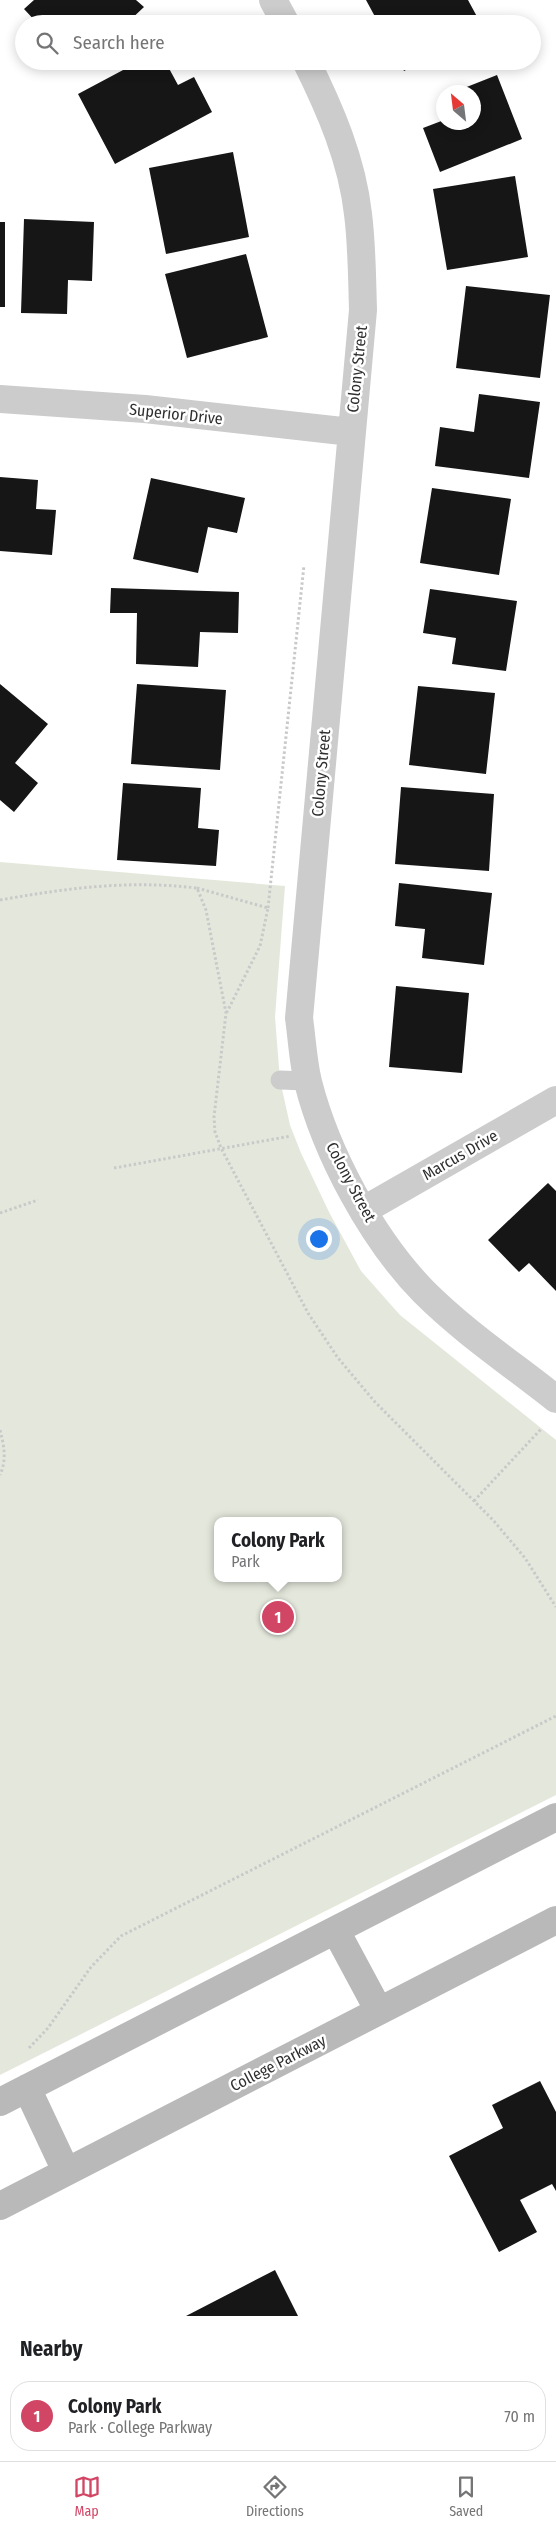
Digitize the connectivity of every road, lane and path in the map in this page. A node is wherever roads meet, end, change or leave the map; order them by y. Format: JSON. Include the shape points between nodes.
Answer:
{"nodes":[{"id":1,"x":273,"y":0,"type":"edge"},
{"id":2,"x":281,"y":15,"type":"edge"},
{"id":3,"x":310,"y":70,"type":"edge"},
{"id":4,"x":0,"y":400,"type":"edge"},
{"id":5,"x":351,"y":432,"type":"junction"},
{"id":6,"x":305,"y":558,"type":"dead end"},
{"id":7,"x":197,"y":888,"type":"junction"},
{"id":8,"x":0,"y":900,"type":"edge"},
{"id":9,"x":268,"y":908,"type":"junction"},
{"id":10,"x":226,"y":1013,"type":"junction"},
{"id":11,"x":280,"y":1080,"type":"dead end"},
{"id":12,"x":307,"y":1081,"type":"junction"},
{"id":13,"x":556,"y":1100,"type":"edge"},
{"id":14,"x":323,"y":1130,"type":"junction"},
{"id":15,"x":220,"y":1148,"type":"junction"},
{"id":16,"x":114,"y":1168,"type":"dead end"},
{"id":17,"x":38,"y":1200,"type":"dead end"},
{"id":18,"x":364,"y":1210,"type":"junction"},
{"id":19,"x":0,"y":1213,"type":"edge"},
{"id":20,"x":551,"y":1411,"type":"edge"},
{"id":21,"x":0,"y":1430,"type":"edge"},
{"id":22,"x":0,"y":1475,"type":"edge"},
{"id":23,"x":474,"y":1500,"type":"junction"},
{"id":24,"x":556,"y":1607,"type":"edge"},
{"id":25,"x":556,"y":1716,"type":"edge"},
{"id":26,"x":556,"y":1817,"type":"edge"},
{"id":27,"x":556,"y":1920,"type":"edge"},
{"id":28,"x":336,"y":1931,"type":"junction"},
{"id":29,"x":380,"y":2011,"type":"junction"},
{"id":30,"x":23,"y":2054,"type":"dead end"},
{"id":31,"x":27,"y":2088,"type":"junction"},
{"id":32,"x":0,"y":2102,"type":"edge"},
{"id":33,"x":66,"y":2171,"type":"junction"},
{"id":34,"x":0,"y":2206,"type":"edge"}],
"edges":[{"from":1,"to":2,"type":"street"},
{"from":3,"to":5,"type":"street","name":"Colony Street","via":[[346,158],[358,213],[363,310]]},
{"from":4,"to":5,"type":"street","name":"Superior Drive","via":[[144,409]]},
{"from":5,"to":12,"type":"street","name":"Colony Street","via":[[299,1018]]},
{"from":6,"to":9,"type":"path"},
{"from":7,"to":8,"type":"path","via":[[161,884],[75,887]]},
{"from":7,"to":9,"type":"path"},
{"from":7,"to":10,"type":"path","via":[[206,910]]},
{"from":9,"to":10,"type":"path","via":[[260,946]]},
{"from":10,"to":15,"type":"path","via":[[214,1117],[214,1132]]},
{"from":11,"to":12,"type":"lane"},
{"from":12,"to":14,"type":"street","name":"Colony Street"},
{"from":13,"to":18,"type":"street","name":"Marcus Drive"},
{"from":14,"to":15,"type":"path"},
{"from":14,"to":18,"type":"street","name":"Colony Street"},
{"from":15,"to":16,"type":"path"},
{"from":15,"to":23,"type":"path","via":[[308,1313],[338,1358],[375,1402]]},
{"from":17,"to":19,"type":"path"},
{"from":18,"to":20,"type":"street","name":"Colony Street","via":[[390,1250],[424,1291]]},
{"from":20,"to":23,"type":"path"},
{"from":21,"to":22,"type":"path","via":[[5,1464]]},
{"from":23,"to":24,"type":"path","via":[[525,1558]]},
{"from":25,"to":30,"type":"path","via":[[121,1936],[91,1968],[48,2028]]},
{"from":26,"to":28,"type":"main road"},
{"from":27,"to":29,"type":"main road","name":"College Parkway"},
{"from":28,"to":29,"type":"main road"},
{"from":28,"to":31,"type":"main road"},
{"from":29,"to":33,"type":"main road","name":"College Parkway"},
{"from":31,"to":32,"type":"main road"},
{"from":31,"to":33,"type":"main road"},
{"from":33,"to":34,"type":"main road","name":"College Parkway"}]}
